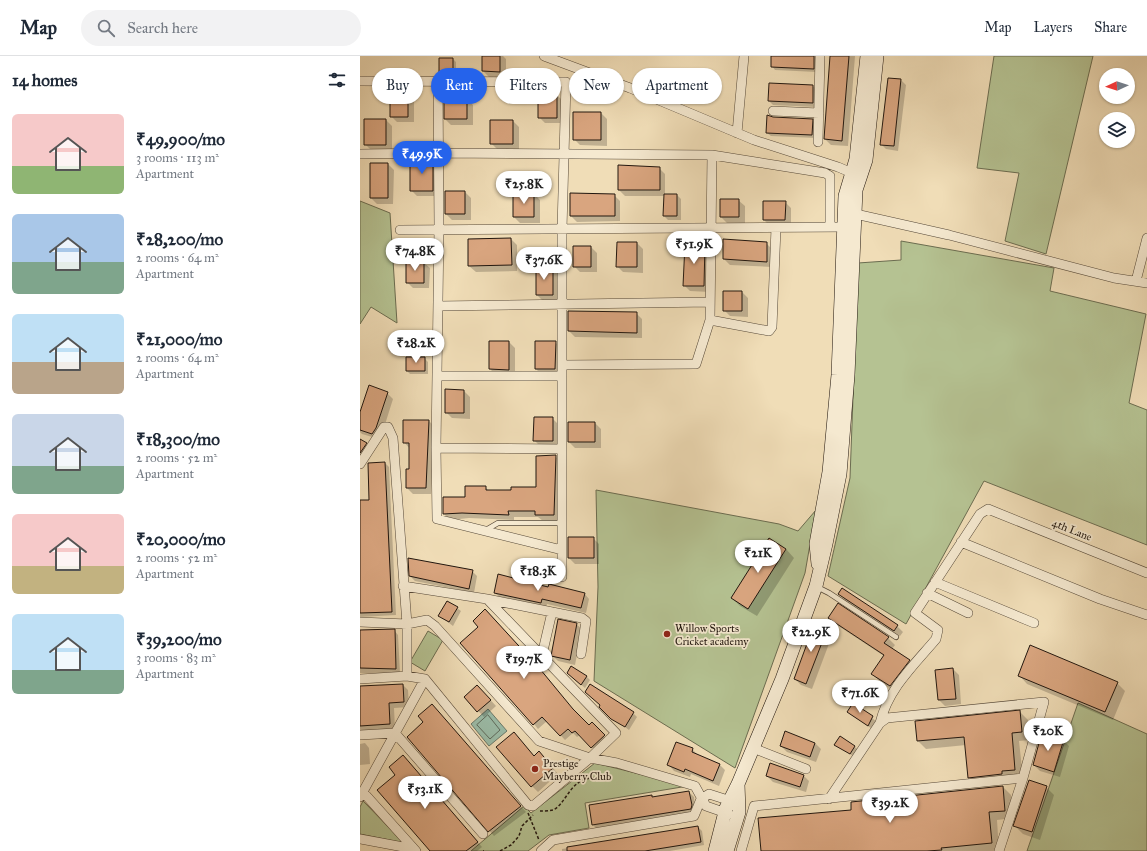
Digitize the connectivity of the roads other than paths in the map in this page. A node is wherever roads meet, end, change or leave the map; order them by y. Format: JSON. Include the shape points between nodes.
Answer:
{"nodes":[{"id":1,"x":544,"y":56,"type":"edge"},
{"id":2,"x":744,"y":56,"type":"edge"},
{"id":3,"x":820,"y":56,"type":"edge"},
{"id":4,"x":867,"y":56,"type":"edge"},
{"id":5,"x":877,"y":56,"type":"edge"},
{"id":6,"x":360,"y":81,"type":"edge"},
{"id":7,"x":431,"y":81,"type":"edge"},
{"id":8,"x":487,"y":81,"type":"edge"},
{"id":9,"x":438,"y":104,"type":"edge"},
{"id":10,"x":773,"y":110,"type":"dead end"},
{"id":11,"x":819,"y":113,"type":"junction"},
{"id":12,"x":737,"y":133,"type":"junction"},
{"id":13,"x":818,"y":142,"type":"dead end"},
{"id":14,"x":439,"y":153,"type":"junction"},
{"id":15,"x":360,"y":154,"type":"edge"},
{"id":16,"x":564,"y":154,"type":"junction"},
{"id":17,"x":712,"y":155,"type":"junction"},
{"id":18,"x":856,"y":175,"type":"junction"},
{"id":19,"x":850,"y":213,"type":"junction"},
{"id":20,"x":849,"y":227,"type":"junction"},
{"id":21,"x":440,"y":228,"type":"junction"},
{"id":22,"x":776,"y":228,"type":"junction"},
{"id":23,"x":830,"y":228,"type":"junction"},
{"id":24,"x":562,"y":229,"type":"junction"},
{"id":25,"x":711,"y":229,"type":"junction"},
{"id":26,"x":400,"y":230,"type":"dead end"},
{"id":27,"x":1147,"y":238,"type":"edge"},
{"id":28,"x":1136,"y":281,"type":"junction"},
{"id":29,"x":1147,"y":283,"type":"edge"},
{"id":30,"x":710,"y":302,"type":"junction"},
{"id":31,"x":562,"y":304,"type":"junction"},
{"id":32,"x":438,"y":306,"type":"junction"},
{"id":33,"x":710,"y":320,"type":"junction"},
{"id":34,"x":562,"y":365,"type":"junction"},
{"id":35,"x":437,"y":376,"type":"junction"},
{"id":36,"x":562,"y":376,"type":"junction"},
{"id":37,"x":436,"y":448,"type":"junction"},
{"id":38,"x":562,"y":449,"type":"junction"},
{"id":39,"x":360,"y":464,"type":"edge"},
{"id":40,"x":562,"y":523,"type":"junction"},
{"id":41,"x":485,"y":531,"type":"junction"},
{"id":42,"x":961,"y":542,"type":"junction"},
{"id":43,"x":562,"y":550,"type":"junction"},
{"id":44,"x":1147,"y":573,"type":"edge"},
{"id":45,"x":562,"y":577,"type":"dead end"},
{"id":46,"x":935,"y":582,"type":"junction"},
{"id":47,"x":403,"y":586,"type":"junction"},
{"id":48,"x":816,"y":586,"type":"junction"},
{"id":49,"x":928,"y":594,"type":"junction"},
{"id":50,"x":487,"y":599,"type":"junction"},
{"id":51,"x":552,"y":612,"type":"junction"},
{"id":52,"x":968,"y":613,"type":"dead end"},
{"id":53,"x":1147,"y":615,"type":"edge"},
{"id":54,"x":360,"y":622,"type":"edge"},
{"id":55,"x":1034,"y":623,"type":"dead end"},
{"id":56,"x":407,"y":624,"type":"junction"},
{"id":57,"x":896,"y":637,"type":"dead end"},
{"id":58,"x":581,"y":654,"type":"dead end"},
{"id":59,"x":542,"y":655,"type":"junction"},
{"id":60,"x":407,"y":676,"type":"junction"},
{"id":61,"x":360,"y":679,"type":"edge"},
{"id":62,"x":425,"y":679,"type":"junction"},
{"id":63,"x":880,"y":723,"type":"junction"},
{"id":64,"x":395,"y":733,"type":"junction"},
{"id":65,"x":360,"y":735,"type":"edge"},
{"id":66,"x":753,"y":748,"type":"junction"},
{"id":67,"x":590,"y":758,"type":"junction"},
{"id":68,"x":806,"y":769,"type":"dead end"},
{"id":69,"x":1023,"y":778,"type":"junction"},
{"id":70,"x":361,"y":794,"type":"edge"},
{"id":71,"x":701,"y":798,"type":"junction"},
{"id":72,"x":829,"y":800,"type":"junction"},
{"id":73,"x":736,"y":807,"type":"junction"},
{"id":74,"x":725,"y":813,"type":"junction"},
{"id":75,"x":483,"y":834,"type":"dead end"},
{"id":76,"x":360,"y":839,"type":"edge"},
{"id":77,"x":415,"y":850,"type":"edge"},
{"id":78,"x":542,"y":850,"type":"edge"},
{"id":79,"x":715,"y":851,"type":"edge"},
{"id":80,"x":727,"y":851,"type":"edge"},
{"id":81,"x":741,"y":851,"type":"edge"},
{"id":82,"x":999,"y":851,"type":"edge"}],
"edges":[{"from":1,"to":12,"type":"street","via":[[630,88]]},
{"from":2,"to":12,"type":"street"},
{"from":3,"to":11,"type":"street"},
{"from":4,"to":18,"type":"street"},
{"from":5,"to":18,"type":"street","via":[[866,160]]},
{"from":6,"to":7,"type":"street"},
{"from":8,"to":16,"type":"street","via":[[566,82]]},
{"from":9,"to":14,"type":"street"},
{"from":10,"to":11,"type":"street"},
{"from":11,"to":13,"type":"street"},
{"from":12,"to":18,"type":"street"},
{"from":14,"to":15,"type":"street"},
{"from":14,"to":16,"type":"street"},
{"from":14,"to":21,"type":"street"},
{"from":16,"to":17,"type":"street"},
{"from":16,"to":24,"type":"street"},
{"from":17,"to":23,"type":"street","via":[[825,173],[830,176]]},
{"from":17,"to":25,"type":"street"},
{"from":18,"to":19,"type":"street","via":[[856,190]]},
{"from":19,"to":20,"type":"street"},
{"from":19,"to":28,"type":"street","via":[[949,235],[1114,278]]},
{"from":20,"to":23,"type":"street"},
{"from":20,"to":48,"type":"street","via":[[848,375],[840,474]]},
{"from":21,"to":24,"type":"street"},
{"from":21,"to":26,"type":"street"},
{"from":21,"to":32,"type":"street"},
{"from":22,"to":23,"type":"street"},
{"from":22,"to":25,"type":"street"},
{"from":22,"to":33,"type":"street","via":[[772,327],[769,331]]},
{"from":24,"to":25,"type":"street"},
{"from":24,"to":31,"type":"street"},
{"from":25,"to":30,"type":"street"},
{"from":27,"to":28,"type":"street"},
{"from":28,"to":29,"type":"street"},
{"from":30,"to":31,"type":"street"},
{"from":30,"to":33,"type":"street"},
{"from":31,"to":32,"type":"street"},
{"from":31,"to":34,"type":"street"},
{"from":32,"to":35,"type":"street"},
{"from":33,"to":34,"type":"street","via":[[696,364]]},
{"from":34,"to":36,"type":"street"},
{"from":35,"to":36,"type":"street"},
{"from":35,"to":37,"type":"street"},
{"from":36,"to":38,"type":"street"},
{"from":37,"to":38,"type":"street"},
{"from":37,"to":41,"type":"street","via":[[437,519]]},
{"from":38,"to":40,"type":"street"},
{"from":39,"to":47,"type":"street","via":[[384,427],[388,427],[394,438]]},
{"from":40,"to":41,"type":"lane","via":[[498,523]]},
{"from":40,"to":43,"type":"street"},
{"from":41,"to":43,"type":"street"},
{"from":42,"to":44,"type":"street","name":"4th Lane","via":[[980,514],[988,509]]},
{"from":42,"to":46,"type":"street"},
{"from":42,"to":53,"type":"street","via":[[1100,599]]},
{"from":43,"to":45,"type":"street"},
{"from":46,"to":49,"type":"street"},
{"from":46,"to":55,"type":"street"},
{"from":47,"to":50,"type":"street"},
{"from":47,"to":56,"type":"street"},
{"from":48,"to":57,"type":"lane"},
{"from":48,"to":66,"type":"street","via":[[782,679]]},
{"from":49,"to":52,"type":"street"},
{"from":49,"to":63,"type":"street","via":[[915,613],[938,630],[936,639],[898,685],[884,708]]},
{"from":50,"to":51,"type":"street"},
{"from":50,"to":59,"type":"street"},
{"from":51,"to":58,"type":"street","via":[[585,620]]},
{"from":51,"to":59,"type":"street"},
{"from":54,"to":56,"type":"street"},
{"from":56,"to":60,"type":"street"},
{"from":56,"to":67,"type":"street","via":[[427,620],[435,626],[539,741]]},
{"from":59,"to":67,"type":"street","via":[[616,733]]},
{"from":60,"to":61,"type":"street"},
{"from":60,"to":62,"type":"street"},
{"from":62,"to":64,"type":"street"},
{"from":62,"to":67,"type":"street","via":[[528,805],[533,806]]},
{"from":63,"to":69,"type":"street","via":[[892,717],[1044,702]]},
{"from":63,"to":72,"type":"street"},
{"from":64,"to":65,"type":"street"},
{"from":64,"to":70,"type":"street"},
{"from":64,"to":75,"type":"street"},
{"from":66,"to":68,"type":"street"},
{"from":66,"to":73,"type":"street","via":[[738,784]]},
{"from":67,"to":71,"type":"street","via":[[617,763],[696,786]]},
{"from":69,"to":72,"type":"street"},
{"from":69,"to":82,"type":"street"},
{"from":70,"to":77,"type":"street"},
{"from":71,"to":73,"type":"street","via":[[709,794]]},
{"from":71,"to":74,"type":"street","via":[[706,806]]},
{"from":71,"to":78,"type":"street","via":[[694,816],[553,840]]},
{"from":72,"to":81,"type":"street","via":[[754,806]]},
{"from":73,"to":74,"type":"street"},
{"from":73,"to":80,"type":"street"},
{"from":74,"to":79,"type":"street"},
{"from":76,"to":77,"type":"street"}]}
